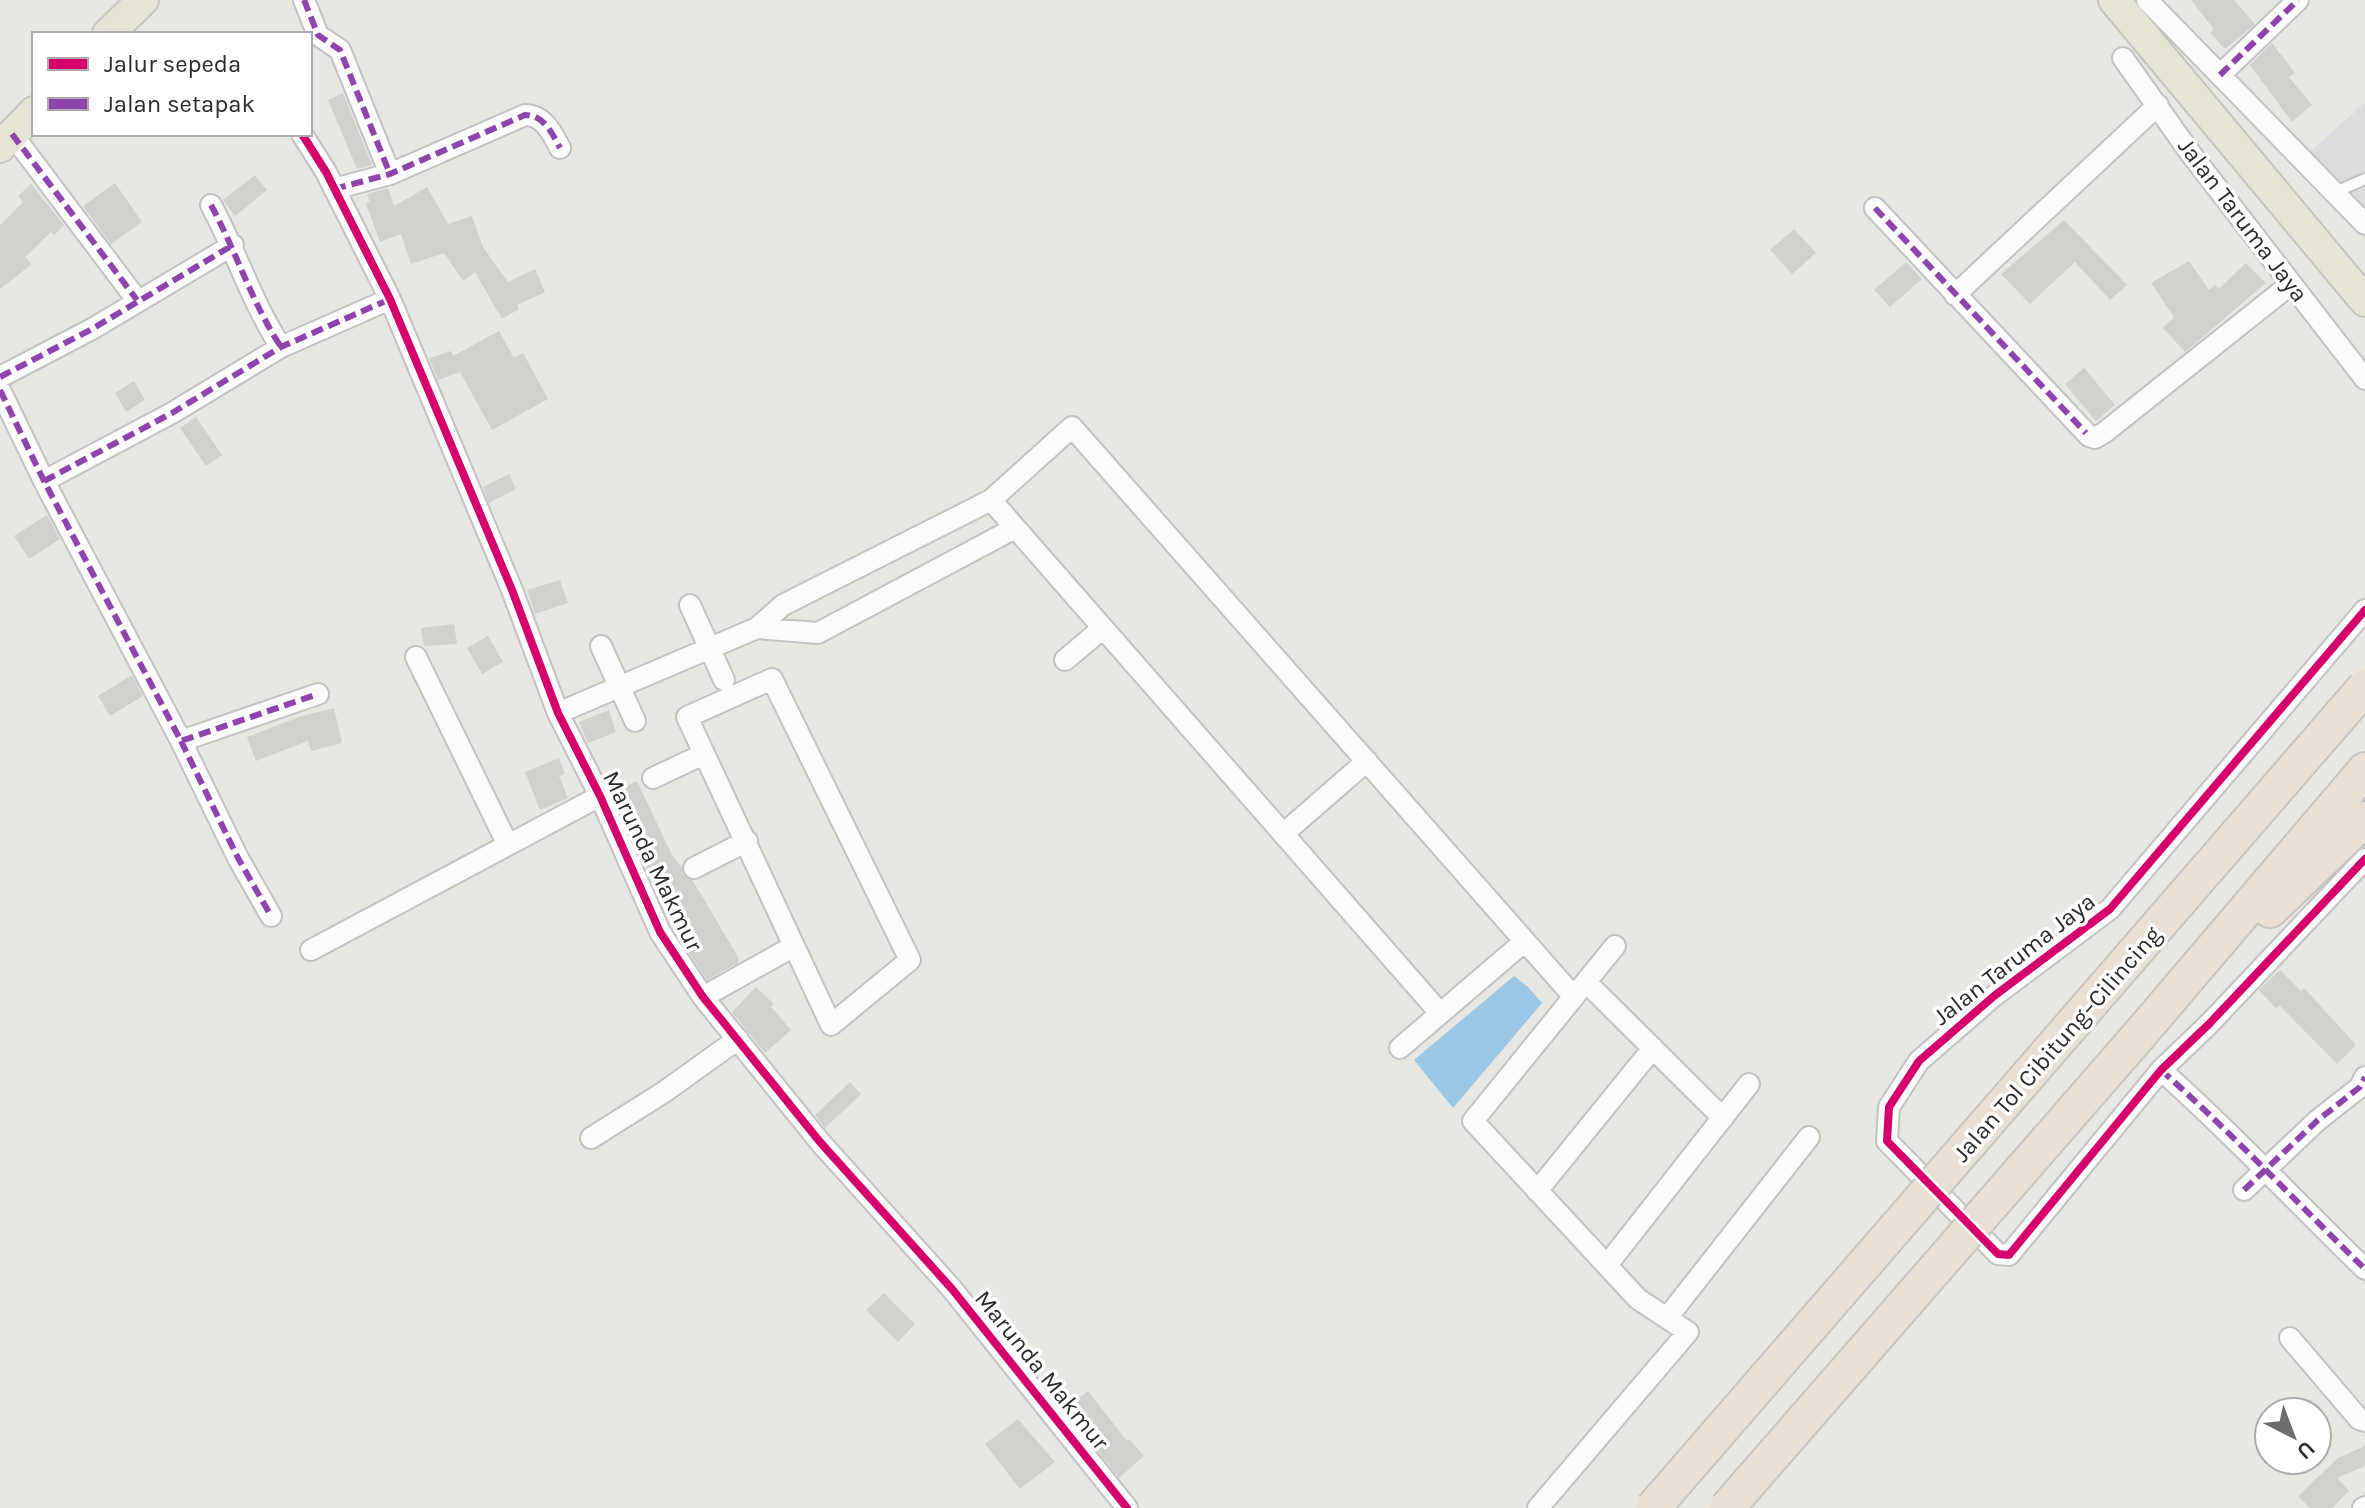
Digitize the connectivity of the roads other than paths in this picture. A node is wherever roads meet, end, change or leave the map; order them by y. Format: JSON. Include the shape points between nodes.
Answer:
{"nodes":[{"id":1,"x":143,"y":0,"type":"edge"},
{"id":2,"x":304,"y":0,"type":"edge"},
{"id":3,"x":2114,"y":0,"type":"edge"},
{"id":4,"x":2147,"y":0,"type":"edge"},
{"id":5,"x":2298,"y":0,"type":"edge"},
{"id":6,"x":110,"y":32,"type":"edge"},
{"id":7,"x":2123,"y":58,"type":"dead end"},
{"id":8,"x":2220,"y":75,"type":"junction"},
{"id":9,"x":2158,"y":105,"type":"junction"},
{"id":10,"x":32,"y":114,"type":"edge"},
{"id":11,"x":303,"y":136,"type":"edge"},
{"id":12,"x":6,"y":140,"type":"edge"},
{"id":13,"x":560,"y":148,"type":"dead end"},
{"id":14,"x":390,"y":174,"type":"junction"},
{"id":15,"x":2365,"y":179,"type":"edge"},
{"id":16,"x":334,"y":189,"type":"junction"},
{"id":17,"x":2333,"y":193,"type":"junction"},
{"id":18,"x":211,"y":205,"type":"dead end"},
{"id":19,"x":1875,"y":208,"type":"dead end"},
{"id":20,"x":2365,"y":224,"type":"edge"},
{"id":21,"x":233,"y":245,"type":"junction"},
{"id":22,"x":2291,"y":284,"type":"junction"},
{"id":23,"x":1955,"y":295,"type":"junction"},
{"id":24,"x":390,"y":299,"type":"junction"},
{"id":25,"x":137,"y":300,"type":"junction"},
{"id":26,"x":2365,"y":301,"type":"edge"},
{"id":27,"x":281,"y":347,"type":"junction"},
{"id":28,"x":0,"y":377,"type":"edge"},
{"id":29,"x":2365,"y":379,"type":"edge"},
{"id":30,"x":0,"y":390,"type":"edge"},
{"id":31,"x":44,"y":481,"type":"junction"},
{"id":32,"x":991,"y":500,"type":"junction"},
{"id":33,"x":1015,"y":528,"type":"junction"},
{"id":34,"x":690,"y":605,"type":"dead end"},
{"id":35,"x":2365,"y":610,"type":"edge"},
{"id":36,"x":757,"y":628,"type":"junction"},
{"id":37,"x":1103,"y":628,"type":"junction"},
{"id":38,"x":601,"y":646,"type":"dead end"},
{"id":39,"x":710,"y":648,"type":"junction"},
{"id":40,"x":416,"y":657,"type":"dead end"},
{"id":41,"x":1065,"y":660,"type":"dead end"},
{"id":42,"x":724,"y":680,"type":"dead end"},
{"id":43,"x":619,"y":687,"type":"junction"},
{"id":44,"x":2365,"y":687,"type":"edge"},
{"id":45,"x":318,"y":694,"type":"dead end"},
{"id":46,"x":558,"y":713,"type":"junction"},
{"id":47,"x":635,"y":721,"type":"dead end"},
{"id":48,"x":181,"y":741,"type":"junction"},
{"id":49,"x":704,"y":754,"type":"junction"},
{"id":50,"x":1367,"y":761,"type":"junction"},
{"id":51,"x":2365,"y":770,"type":"edge"},
{"id":52,"x":653,"y":778,"type":"dead end"},
{"id":53,"x":600,"y":796,"type":"junction"},
{"id":54,"x":2365,"y":819,"type":"edge"},
{"id":55,"x":1283,"y":834,"type":"junction"},
{"id":56,"x":747,"y":841,"type":"junction"},
{"id":57,"x":508,"y":845,"type":"junction"},
{"id":58,"x":2365,"y":859,"type":"edge"},
{"id":59,"x":694,"y":868,"type":"dead end"},
{"id":60,"x":271,"y":916,"type":"dead end"},
{"id":61,"x":1525,"y":941,"type":"junction"},
{"id":62,"x":794,"y":946,"type":"junction"},
{"id":63,"x":1615,"y":946,"type":"dead end"},
{"id":64,"x":311,"y":950,"type":"dead end"},
{"id":65,"x":1580,"y":990,"type":"junction"},
{"id":66,"x":703,"y":997,"type":"junction"},
{"id":67,"x":1440,"y":1013,"type":"junction"},
{"id":68,"x":2141,"y":1033,"type":"junction"},
{"id":69,"x":738,"y":1039,"type":"junction"},
{"id":70,"x":1400,"y":1048,"type":"dead end"},
{"id":71,"x":1653,"y":1048,"type":"junction"},
{"id":72,"x":2161,"y":1070,"type":"junction"},
{"id":73,"x":2365,"y":1077,"type":"edge"},
{"id":74,"x":1749,"y":1084,"type":"dead end"},
{"id":75,"x":1723,"y":1118,"type":"junction"},
{"id":76,"x":1809,"y":1137,"type":"dead end"},
{"id":77,"x":591,"y":1138,"type":"dead end"},
{"id":78,"x":2264,"y":1171,"type":"junction"},
{"id":79,"x":2244,"y":1190,"type":"dead end"},
{"id":80,"x":1537,"y":1191,"type":"junction"},
{"id":81,"x":1607,"y":1265,"type":"junction"},
{"id":82,"x":2365,"y":1269,"type":"edge"},
{"id":83,"x":1667,"y":1318,"type":"junction"},
{"id":84,"x":2290,"y":1338,"type":"dead end"},
{"id":85,"x":2365,"y":1421,"type":"edge"},
{"id":86,"x":1127,"y":1508,"type":"edge"},
{"id":87,"x":1538,"y":1508,"type":"edge"},
{"id":88,"x":1653,"y":1508,"type":"edge"},
{"id":89,"x":1727,"y":1508,"type":"edge"}],
"edges":[{"from":1,"to":6,"type":"main road"},
{"from":2,"to":14,"type":"street","via":[[318,35],[340,50]]},
{"from":3,"to":26,"type":"main road","name":"Jalan Taruma Jaya"},
{"from":4,"to":8,"type":"street"},
{"from":5,"to":8,"type":"street"},
{"from":7,"to":9,"type":"street","name":"Jalan Taruma Jaya"},
{"from":8,"to":17,"type":"street"},
{"from":9,"to":22,"type":"street","name":"Jalan Taruma Jaya"},
{"from":9,"to":23,"type":"street"},
{"from":10,"to":12,"type":"main road"},
{"from":11,"to":16,"type":"street","name":"Marunda Makmur"},
{"from":12,"to":25,"type":"street"},
{"from":13,"to":14,"type":"street","via":[[539,118],[525,115]]},
{"from":14,"to":16,"type":"street"},
{"from":15,"to":17,"type":"lane"},
{"from":16,"to":24,"type":"street","name":"Marunda Makmur"},
{"from":17,"to":20,"type":"street"},
{"from":18,"to":21,"type":"street"},
{"from":19,"to":23,"type":"street"},
{"from":21,"to":25,"type":"street"},
{"from":21,"to":27,"type":"street"},
{"from":22,"to":23,"type":"street","via":[[2095,438]]},
{"from":22,"to":29,"type":"street","name":"Jalan Taruma Jaya"},
{"from":24,"to":27,"type":"street"},
{"from":24,"to":46,"type":"street","name":"Marunda Makmur"},
{"from":25,"to":28,"type":"street"},
{"from":27,"to":31,"type":"street"},
{"from":30,"to":31,"type":"street"},
{"from":31,"to":48,"type":"street"},
{"from":32,"to":33,"type":"street"},
{"from":32,"to":36,"type":"street","via":[[783,605]]},
{"from":32,"to":50,"type":"street","via":[[1072,427]]},
{"from":33,"to":36,"type":"street","via":[[818,633]]},
{"from":33,"to":37,"type":"street"},
{"from":34,"to":39,"type":"street"},
{"from":35,"to":72,"type":"street","name":"Jalan Taruma Jaya","via":[[2110,909],[1994,996],[1919,1061],[1889,1107],[1887,1141],[1998,1254],[2009,1255]]},
{"from":36,"to":39,"type":"street"},
{"from":37,"to":41,"type":"street"},
{"from":37,"to":55,"type":"street"},
{"from":38,"to":43,"type":"street"},
{"from":39,"to":42,"type":"street"},
{"from":39,"to":43,"type":"street"},
{"from":40,"to":57,"type":"street"},
{"from":43,"to":46,"type":"street"},
{"from":43,"to":47,"type":"street"},
{"from":44,"to":88,"type":"highway","name":"Jalan Tol Cibitung–Cilincing","bridge":true},
{"from":45,"to":48,"type":"street"},
{"from":46,"to":53,"type":"street","name":"Marunda Makmur"},
{"from":48,"to":60,"type":"street"},
{"from":49,"to":52,"type":"street"},
{"from":49,"to":56,"type":"street"},
{"from":49,"to":62,"type":"street","via":[[687,717],[772,679],[910,960],[831,1025]]},
{"from":50,"to":55,"type":"street"},
{"from":50,"to":61,"type":"street"},
{"from":51,"to":68,"type":"highway"},
{"from":53,"to":57,"type":"street"},
{"from":53,"to":66,"type":"street","name":"Marunda Makmur","via":[[660,932]]},
{"from":54,"to":68,"type":"highway"},
{"from":55,"to":67,"type":"street"},
{"from":56,"to":59,"type":"street"},
{"from":56,"to":62,"type":"street"},
{"from":57,"to":64,"type":"street"},
{"from":58,"to":72,"type":"street","name":"Jalan Taruma Jaya"},
{"from":61,"to":65,"type":"street"},
{"from":61,"to":67,"type":"street"},
{"from":62,"to":66,"type":"street"},
{"from":63,"to":65,"type":"street"},
{"from":65,"to":71,"type":"street"},
{"from":65,"to":80,"type":"street","via":[[1473,1121]]},
{"from":66,"to":69,"type":"street","name":"Marunda Makmur"},
{"from":67,"to":70,"type":"street"},
{"from":68,"to":89,"type":"highway","bridge":true},
{"from":69,"to":77,"type":"street"},
{"from":69,"to":86,"type":"street","name":"Marunda Makmur","via":[[820,1142],[952,1289]]},
{"from":71,"to":75,"type":"street"},
{"from":71,"to":80,"type":"street"},
{"from":72,"to":78,"type":"street","via":[[2227,1129]]},
{"from":73,"to":78,"type":"street"},
{"from":74,"to":75,"type":"street"},
{"from":75,"to":81,"type":"street"},
{"from":76,"to":83,"type":"street"},
{"from":78,"to":79,"type":"street"},
{"from":78,"to":82,"type":"street"},
{"from":80,"to":81,"type":"street"},
{"from":81,"to":83,"type":"street","via":[[1638,1299]]},
{"from":83,"to":87,"type":"street","via":[[1688,1332]]},
{"from":84,"to":85,"type":"street"}]}
